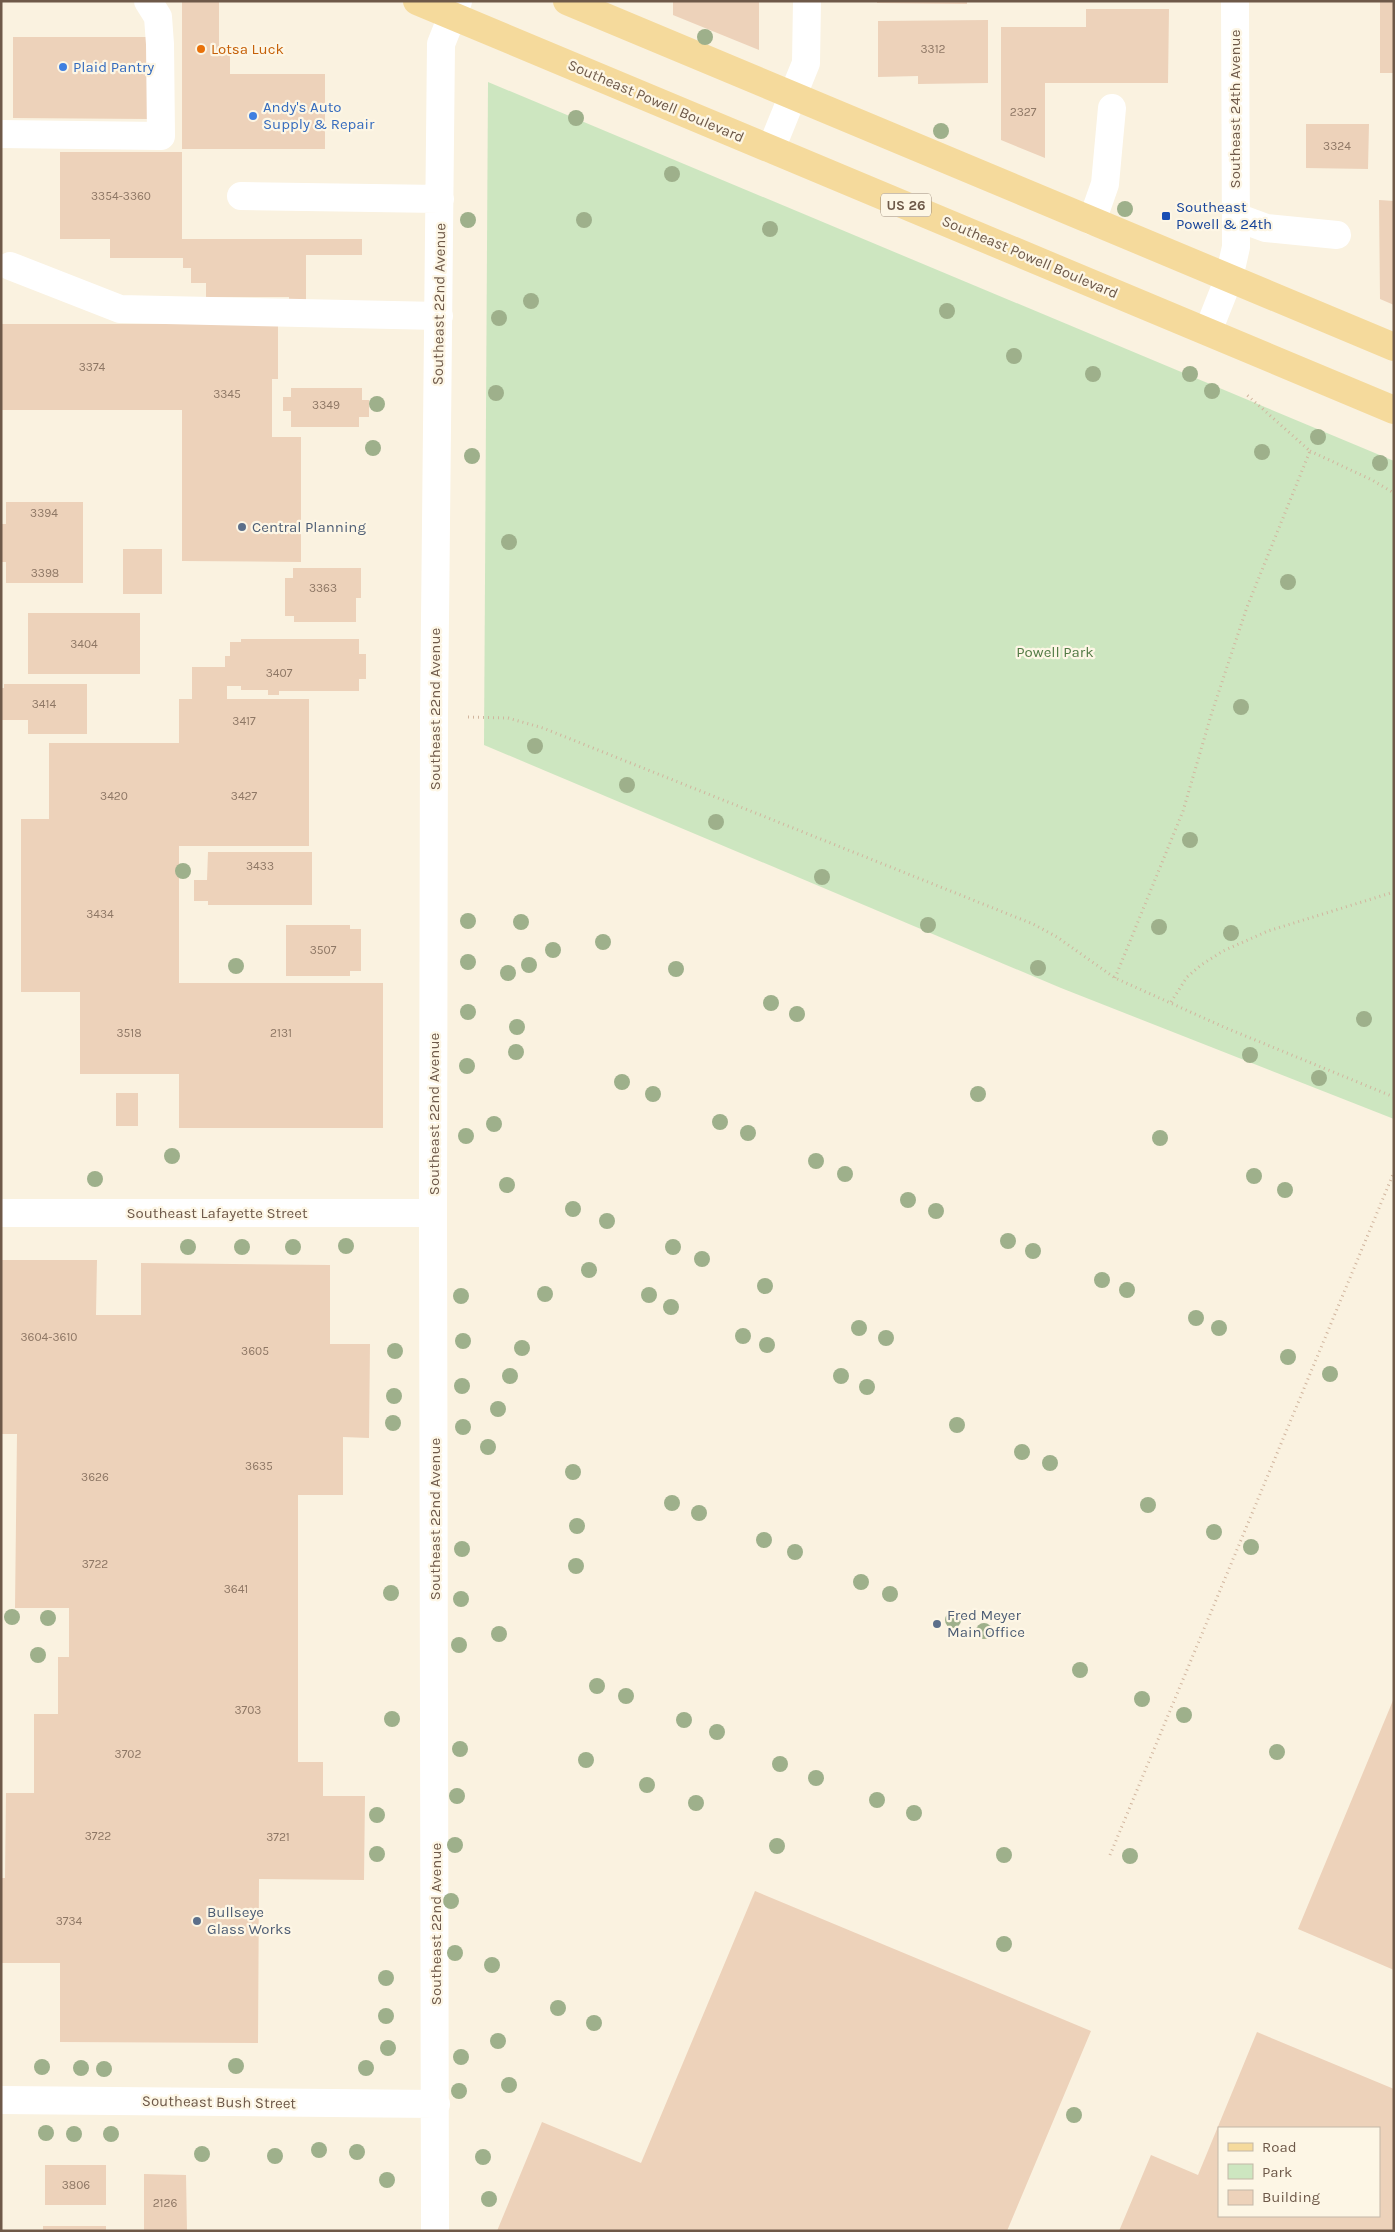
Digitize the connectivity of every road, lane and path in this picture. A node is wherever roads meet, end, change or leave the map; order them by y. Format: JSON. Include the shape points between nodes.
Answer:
{"nodes":[{"id":1,"x":148,"y":1,"type":"edge"},
{"id":2,"x":417,"y":1,"type":"edge"},
{"id":3,"x":567,"y":1,"type":"edge"},
{"id":4,"x":807,"y":1,"type":"edge"},
{"id":5,"x":1235,"y":1,"type":"edge"},
{"id":6,"x":455,"y":9,"type":"edge"},
{"id":7,"x":793,"y":96,"type":"junction"},
{"id":8,"x":1112,"y":108,"type":"dead end"},
{"id":9,"x":1,"y":134,"type":"edge"},
{"id":10,"x":771,"y":149,"type":"junction"},
{"id":11,"x":241,"y":196,"type":"dead end"},
{"id":12,"x":440,"y":199,"type":"junction"},
{"id":13,"x":1236,"y":217,"type":"junction"},
{"id":14,"x":1092,"y":221,"type":"junction"},
{"id":15,"x":1337,"y":235,"type":"dead end"},
{"id":16,"x":10,"y":266,"type":"dead end"},
{"id":17,"x":1229,"y":278,"type":"junction"},
{"id":18,"x":439,"y":316,"type":"junction"},
{"id":19,"x":1208,"y":331,"type":"junction"},
{"id":20,"x":1394,"y":347,"type":"edge"},
{"id":21,"x":1246,"y":395,"type":"dead end"},
{"id":22,"x":1394,"y":410,"type":"edge"},
{"id":23,"x":1310,"y":451,"type":"junction"},
{"id":24,"x":1394,"y":493,"type":"edge"},
{"id":25,"x":434,"y":715,"type":"junction"},
{"id":26,"x":1394,"y":892,"type":"edge"},
{"id":27,"x":1115,"y":978,"type":"junction"},
{"id":28,"x":1171,"y":1002,"type":"junction"},
{"id":29,"x":1394,"y":1097,"type":"edge"},
{"id":30,"x":1394,"y":1172,"type":"edge"},
{"id":31,"x":1,"y":1213,"type":"edge"},
{"id":32,"x":433,"y":1213,"type":"junction"},
{"id":33,"x":1110,"y":1855,"type":"dead end"},
{"id":34,"x":1,"y":2100,"type":"edge"},
{"id":35,"x":436,"y":2104,"type":"junction"},
{"id":36,"x":436,"y":2231,"type":"edge"}],
"edges":[{"from":1,"to":9,"type":"street","via":[[158,17],[161,136]]},
{"from":2,"to":6,"type":"main road","name":"Southeast Powell Boulevard","number":"US 26"},
{"from":3,"to":7,"type":"main road"},
{"from":4,"to":7,"type":"street","via":[[806,63]]},
{"from":5,"to":13,"type":"street","name":"Southeast 24th Avenue"},
{"from":6,"to":10,"type":"main road","name":"Southeast Powell Boulevard","number":"US 26"},
{"from":6,"to":12,"type":"street","name":"Southeast 22nd Avenue","via":[[442,44]]},
{"from":7,"to":10,"type":"street"},
{"from":7,"to":14,"type":"main road"},
{"from":8,"to":14,"type":"street","via":[[1105,184]]},
{"from":10,"to":19,"type":"main road","name":"Southeast Powell Boulevard","number":"US 26"},
{"from":11,"to":12,"type":"street"},
{"from":12,"to":18,"type":"street","name":"Southeast 22nd Avenue"},
{"from":13,"to":15,"type":"street","via":[[1266,228]]},
{"from":13,"to":17,"type":"street","name":"Southeast 24th Avenue","via":[[1236,247]]},
{"from":14,"to":17,"type":"main road"},
{"from":16,"to":18,"type":"street","via":[[120,309]]},
{"from":17,"to":19,"type":"street","name":"Southeast 24th Avenue"},
{"from":17,"to":20,"type":"main road"},
{"from":18,"to":25,"type":"street","name":"Southeast 22nd Avenue"},
{"from":19,"to":22,"type":"main road","name":"Southeast Powell Boulevard","number":"US 26"},
{"from":21,"to":23,"type":"path"},
{"from":23,"to":24,"type":"path"},
{"from":23,"to":27,"type":"path","via":[[1247,607],[1183,811]]},
{"from":25,"to":27,"type":"path","via":[[508,718],[543,728],[1033,924],[1057,936]]},
{"from":25,"to":32,"type":"street","name":"Southeast 22nd Avenue"},
{"from":26,"to":28,"type":"path","via":[[1268,931],[1223,951],[1200,964]]},
{"from":27,"to":28,"type":"path"},
{"from":28,"to":29,"type":"path"},
{"from":30,"to":33,"type":"path"},
{"from":31,"to":32,"type":"street","name":"Southeast Lafayette Street"},
{"from":32,"to":35,"type":"street","name":"Southeast 22nd Avenue"},
{"from":34,"to":35,"type":"street","name":"Southeast Bush Street"},
{"from":35,"to":36,"type":"street","name":"Southeast 22nd Avenue"}]}
